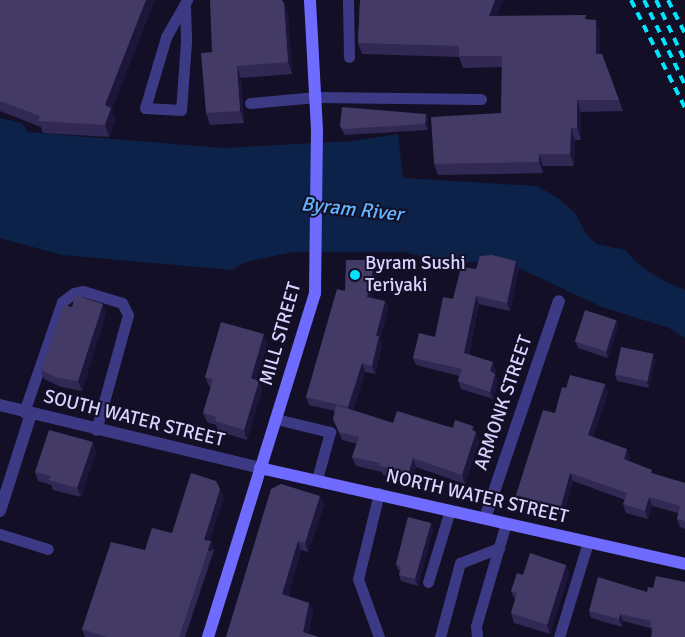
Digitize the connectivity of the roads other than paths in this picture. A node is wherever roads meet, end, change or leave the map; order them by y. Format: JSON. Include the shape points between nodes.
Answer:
{"nodes":[{"id":1,"x":310,"y":0,"type":"edge"},
{"id":2,"x":348,"y":0,"type":"edge"},
{"id":3,"x":186,"y":4,"type":"edge"},
{"id":4,"x":350,"y":56,"type":"dead end"},
{"id":5,"x":316,"y":97,"type":"junction"},
{"id":6,"x":482,"y":99,"type":"dead end"},
{"id":7,"x":250,"y":103,"type":"dead end"},
{"id":8,"x":559,"y":301,"type":"dead end"},
{"id":9,"x":0,"y":405,"type":"edge"},
{"id":10,"x":27,"y":413,"type":"junction"},
{"id":11,"x":276,"y":419,"type":"junction"},
{"id":12,"x":96,"y":430,"type":"junction"},
{"id":13,"x":260,"y":468,"type":"junction"},
{"id":14,"x":317,"y":479,"type":"junction"},
{"id":15,"x":379,"y":493,"type":"junction"},
{"id":16,"x":450,"y":510,"type":"junction"},
{"id":17,"x":0,"y":511,"type":"edge"},
{"id":18,"x":485,"y":518,"type":"junction"},
{"id":19,"x":506,"y":523,"type":"junction"},
{"id":20,"x":0,"y":534,"type":"edge"},
{"id":21,"x":588,"y":542,"type":"junction"},
{"id":22,"x":499,"y":548,"type":"junction"},
{"id":23,"x":48,"y":549,"type":"dead end"},
{"id":24,"x":685,"y":564,"type":"edge"},
{"id":25,"x":428,"y":582,"type":"dead end"},
{"id":26,"x":208,"y":637,"type":"edge"},
{"id":27,"x":379,"y":637,"type":"edge"},
{"id":28,"x":440,"y":637,"type":"edge"},
{"id":29,"x":477,"y":637,"type":"edge"},
{"id":30,"x":559,"y":637,"type":"edge"}],
"edges":[{"from":1,"to":5,"type":"street","name":"MILL STREET"},
{"from":2,"to":4,"type":"lane"},
{"from":3,"to":3,"type":"lane","via":[[166,36],[145,108],[181,110]]},
{"from":5,"to":6,"type":"lane"},
{"from":5,"to":7,"type":"lane"},
{"from":5,"to":11,"type":"street","name":"MILL STREET","via":[[316,281],[309,315]]},
{"from":8,"to":18,"type":"street","name":"ARMONK STREET"},
{"from":9,"to":10,"type":"street","name":"SOUTH WATER STREET"},
{"from":10,"to":12,"type":"street","name":"SOUTH WATER STREET"},
{"from":10,"to":12,"type":"lane","via":[[62,302],[83,291],[122,303],[128,316]]},
{"from":10,"to":17,"type":"street"},
{"from":11,"to":13,"type":"street","name":"MILL STREET"},
{"from":11,"to":14,"type":"lane","via":[[330,432]]},
{"from":12,"to":13,"type":"street","name":"SOUTH WATER STREET"},
{"from":13,"to":14,"type":"street","name":"NORTH WATER STREET"},
{"from":13,"to":26,"type":"street","name":"MILL STREET"},
{"from":14,"to":15,"type":"street","name":"NORTH WATER STREET"},
{"from":15,"to":16,"type":"street","name":"NORTH WATER STREET"},
{"from":15,"to":27,"type":"lane","via":[[358,579]]},
{"from":16,"to":18,"type":"street","name":"NORTH WATER STREET"},
{"from":16,"to":25,"type":"lane"},
{"from":18,"to":19,"type":"street","name":"NORTH WATER STREET"},
{"from":19,"to":21,"type":"street","name":"NORTH WATER STREET"},
{"from":19,"to":22,"type":"lane"},
{"from":20,"to":23,"type":"lane"},
{"from":21,"to":24,"type":"street","name":"NORTH WATER STREET"},
{"from":21,"to":30,"type":"lane"},
{"from":22,"to":28,"type":"lane","via":[[460,563]]},
{"from":22,"to":29,"type":"lane","via":[[476,626]]}]}
